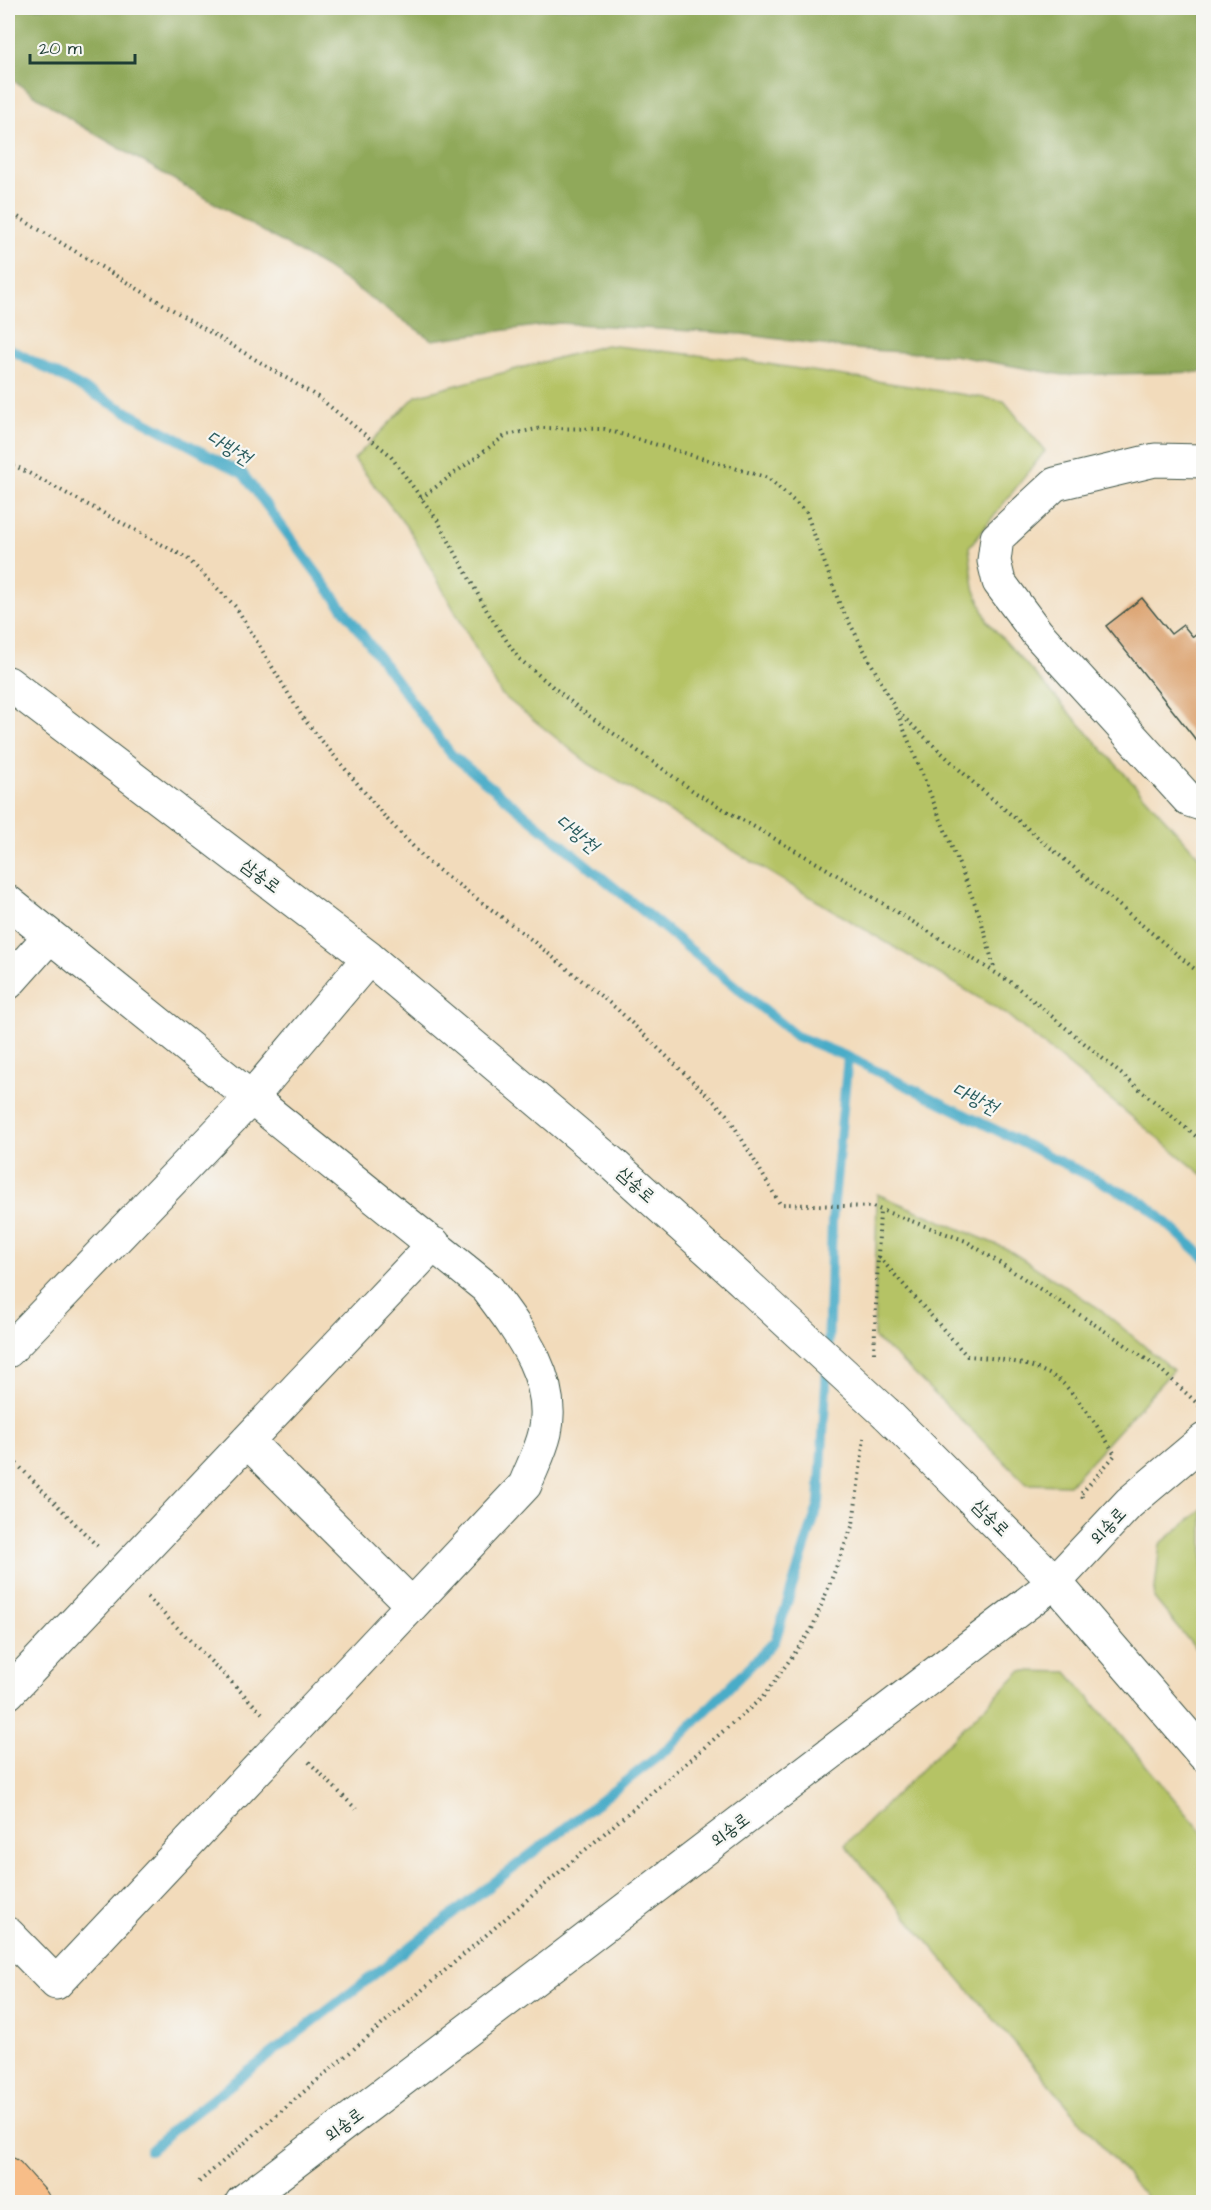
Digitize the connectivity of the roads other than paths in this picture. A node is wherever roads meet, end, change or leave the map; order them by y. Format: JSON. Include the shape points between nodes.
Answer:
{"nodes":[{"id":1,"x":1203,"y":461,"type":"edge"},
{"id":2,"x":8,"y":683,"type":"edge"},
{"id":3,"x":1203,"y":806,"type":"edge"},
{"id":4,"x":8,"y":902,"type":"edge"},
{"id":5,"x":50,"y":936,"type":"junction"},
{"id":6,"x":369,"y":958,"type":"junction"},
{"id":7,"x":8,"y":983,"type":"edge"},
{"id":8,"x":252,"y":1098,"type":"junction"},
{"id":9,"x":434,"y":1244,"type":"junction"},
{"id":10,"x":8,"y":1351,"type":"edge"},
{"id":11,"x":1203,"y":1440,"type":"edge"},
{"id":12,"x":247,"y":1441,"type":"junction"},
{"id":13,"x":1055,"y":1582,"type":"junction"},
{"id":14,"x":412,"y":1605,"type":"junction"},
{"id":15,"x":8,"y":1693,"type":"edge"},
{"id":16,"x":1203,"y":1755,"type":"edge"},
{"id":17,"x":8,"y":1934,"type":"edge"},
{"id":18,"x":8,"y":2174,"type":"edge"},
{"id":19,"x":33,"y":2202,"type":"edge"},
{"id":20,"x":242,"y":2202,"type":"edge"}],
"edges":[{"from":1,"to":3,"type":"street","via":[[1155,460],[1055,484],[997,538],[994,561],[999,582],[1037,633],[1189,800]]},
{"from":2,"to":6,"type":"street","name":"삼송로"},
{"from":4,"to":5,"type":"street"},
{"from":5,"to":7,"type":"street"},
{"from":5,"to":8,"type":"street"},
{"from":6,"to":8,"type":"street"},
{"from":6,"to":13,"type":"street","name":"삼송로","bridge":true,"via":[[613,1164],[745,1283],[875,1423]]},
{"from":8,"to":9,"type":"street"},
{"from":8,"to":10,"type":"street"},
{"from":9,"to":12,"type":"street"},
{"from":9,"to":14,"type":"street","via":[[488,1288],[523,1337],[545,1386],[545,1432],[525,1485]]},
{"from":11,"to":13,"type":"street","name":"외송로","via":[[1119,1514]]},
{"from":12,"to":14,"type":"street"},
{"from":12,"to":15,"type":"street"},
{"from":13,"to":16,"type":"street","name":"삼송로"},
{"from":13,"to":20,"type":"street","name":"외송로"},
{"from":14,"to":17,"type":"street","via":[[56,1983]]},
{"from":18,"to":19,"type":"main road"}]}
